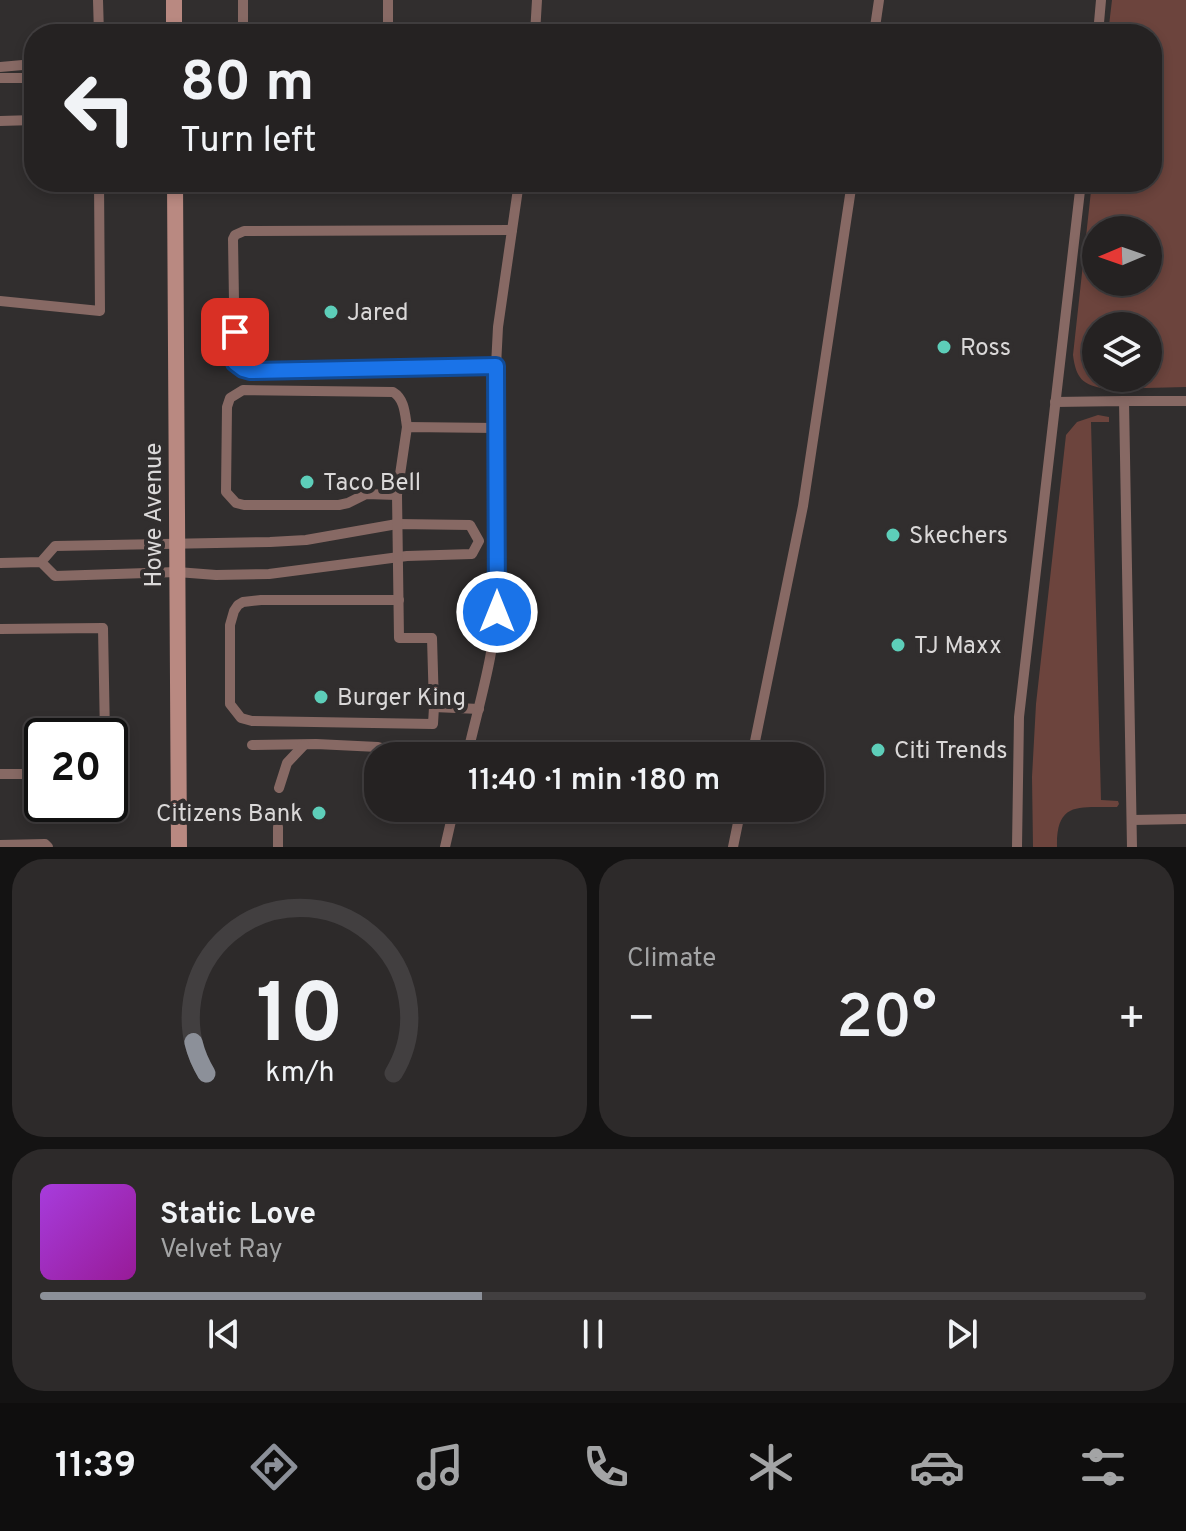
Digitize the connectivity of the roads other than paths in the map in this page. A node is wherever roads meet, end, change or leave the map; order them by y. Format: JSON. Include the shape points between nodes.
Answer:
{"nodes":[{"id":1,"x":98,"y":0,"type":"edge"},
{"id":2,"x":174,"y":0,"type":"edge"},
{"id":3,"x":243,"y":0,"type":"edge"},
{"id":4,"x":388,"y":0,"type":"edge"},
{"id":5,"x":537,"y":0,"type":"edge"},
{"id":6,"x":879,"y":0,"type":"edge"},
{"id":7,"x":1101,"y":0,"type":"edge"},
{"id":8,"x":99,"y":24,"type":"edge"},
{"id":9,"x":174,"y":24,"type":"edge"},
{"id":10,"x":243,"y":24,"type":"edge"},
{"id":11,"x":388,"y":24,"type":"edge"},
{"id":12,"x":536,"y":24,"type":"edge"},
{"id":13,"x":875,"y":24,"type":"edge"},
{"id":14,"x":1099,"y":24,"type":"edge"},
{"id":15,"x":24,"y":65,"type":"edge"},
{"id":16,"x":0,"y":67,"type":"edge"},
{"id":17,"x":0,"y":78,"type":"edge"},
{"id":18,"x":24,"y":78,"type":"edge"},
{"id":19,"x":24,"y":120,"type":"edge"},
{"id":20,"x":0,"y":121,"type":"edge"},
{"id":21,"x":99,"y":192,"type":"edge"},
{"id":22,"x":175,"y":192,"type":"edge"},
{"id":23,"x":518,"y":192,"type":"edge"},
{"id":24,"x":850,"y":192,"type":"edge"},
{"id":25,"x":1080,"y":192,"type":"edge"},
{"id":26,"x":512,"y":230,"type":"junction"},
{"id":27,"x":0,"y":301,"type":"edge"},
{"id":28,"x":496,"y":366,"type":"junction"},
{"id":29,"x":1124,"y":401,"type":"junction"},
{"id":30,"x":1186,"y":401,"type":"edge"},
{"id":31,"x":1055,"y":402,"type":"junction"},
{"id":32,"x":407,"y":427,"type":"junction"},
{"id":33,"x":496,"y":428,"type":"junction"},
{"id":34,"x":397,"y":495,"type":"junction"},
{"id":35,"x":397,"y":524,"type":"junction"},
{"id":36,"x":479,"y":541,"type":"junction"},
{"id":37,"x":497,"y":541,"type":"junction"},
{"id":38,"x":177,"y":545,"type":"junction"},
{"id":39,"x":399,"y":557,"type":"junction"},
{"id":40,"x":41,"y":562,"type":"junction"},
{"id":41,"x":0,"y":563,"type":"edge"},
{"id":42,"x":177,"y":572,"type":"junction"},
{"id":43,"x":399,"y":600,"type":"junction"},
{"id":44,"x":0,"y":629,"type":"edge"},
{"id":45,"x":434,"y":707,"type":"junction"},
{"id":46,"x":479,"y":709,"type":"junction"},
{"id":47,"x":105,"y":718,"type":"edge"},
{"id":48,"x":471,"y":742,"type":"edge"},
{"id":49,"x":755,"y":742,"type":"edge"},
{"id":50,"x":252,"y":745,"type":"dead end"},
{"id":51,"x":304,"y":745,"type":"junction"},
{"id":52,"x":364,"y":747,"type":"edge"},
{"id":53,"x":0,"y":774,"type":"edge"},
{"id":54,"x":24,"y":774,"type":"edge"},
{"id":55,"x":279,"y":788,"type":"dead end"},
{"id":56,"x":1186,"y":819,"type":"edge"},
{"id":57,"x":1132,"y":820,"type":"junction"},
{"id":58,"x":451,"y":822,"type":"edge"},
{"id":59,"x":738,"y":822,"type":"edge"},
{"id":60,"x":278,"y":827,"type":"dead end"},
{"id":61,"x":0,"y":845,"type":"edge"},
{"id":62,"x":48,"y":847,"type":"edge"},
{"id":63,"x":179,"y":847,"type":"edge"},
{"id":64,"x":278,"y":847,"type":"edge"},
{"id":65,"x":445,"y":847,"type":"edge"},
{"id":66,"x":733,"y":847,"type":"edge"},
{"id":67,"x":1017,"y":847,"type":"edge"},
{"id":68,"x":1132,"y":847,"type":"edge"}],
"edges":[{"from":1,"to":8,"type":"lane"},
{"from":2,"to":9,"type":"street"},
{"from":3,"to":10,"type":"lane"},
{"from":4,"to":11,"type":"lane"},
{"from":5,"to":12,"type":"lane"},
{"from":6,"to":13,"type":"lane"},
{"from":7,"to":14,"type":"lane"},
{"from":15,"to":16,"type":"lane"},
{"from":17,"to":18,"type":"lane"},
{"from":19,"to":20,"type":"lane"},
{"from":21,"to":27,"type":"lane","via":[[100,311]]},
{"from":22,"to":38,"type":"street","name":"Howe Avenue"},
{"from":23,"to":26,"type":"lane"},
{"from":24,"to":49,"type":"lane","via":[[803,506]]},
{"from":25,"to":31,"type":"lane"},
{"from":26,"to":28,"type":"lane"},
{"from":26,"to":28,"type":"lane","via":[[244,231],[233,239],[235,363],[243,369]]},
{"from":28,"to":33,"type":"lane"},
{"from":29,"to":30,"type":"lane"},
{"from":29,"to":31,"type":"lane"},
{"from":29,"to":57,"type":"lane"},
{"from":31,"to":67,"type":"lane","via":[[1019,717]]},
{"from":32,"to":33,"type":"lane"},
{"from":32,"to":34,"type":"lane"},
{"from":32,"to":34,"type":"lane","via":[[403,404],[393,392],[243,390],[227,407],[226,492],[236,503],[339,505],[366,494]]},
{"from":33,"to":37,"type":"lane"},
{"from":34,"to":35,"type":"lane"},
{"from":35,"to":36,"type":"lane","via":[[470,525]]},
{"from":35,"to":38,"type":"lane","via":[[306,540]]},
{"from":35,"to":39,"type":"lane"},
{"from":36,"to":37,"type":"lane"},
{"from":36,"to":39,"type":"lane","via":[[472,554]]},
{"from":37,"to":46,"type":"lane","via":[[496,628]]},
{"from":38,"to":40,"type":"lane","via":[[55,546]]},
{"from":38,"to":42,"type":"street","name":"Howe Avenue"},
{"from":39,"to":42,"type":"lane","via":[[269,574]]},
{"from":39,"to":43,"type":"lane"},
{"from":40,"to":41,"type":"lane"},
{"from":40,"to":42,"type":"lane","via":[[55,576]]},
{"from":42,"to":63,"type":"street","name":"Howe Avenue"},
{"from":43,"to":45,"type":"lane","via":[[399,638],[432,638]]},
{"from":43,"to":45,"type":"lane","via":[[261,600],[238,605],[230,625],[230,704],[241,718],[252,721],[433,724]]},
{"from":44,"to":47,"type":"lane","via":[[103,628]]},
{"from":45,"to":46,"type":"lane"},
{"from":46,"to":48,"type":"lane"},
{"from":50,"to":51,"type":"lane"},
{"from":51,"to":52,"type":"lane"},
{"from":51,"to":55,"type":"lane","via":[[287,763]]},
{"from":53,"to":54,"type":"lane"},
{"from":56,"to":57,"type":"lane"},
{"from":57,"to":68,"type":"lane"},
{"from":58,"to":65,"type":"lane"},
{"from":59,"to":66,"type":"lane"},
{"from":60,"to":64,"type":"lane"},
{"from":61,"to":62,"type":"lane"}]}
